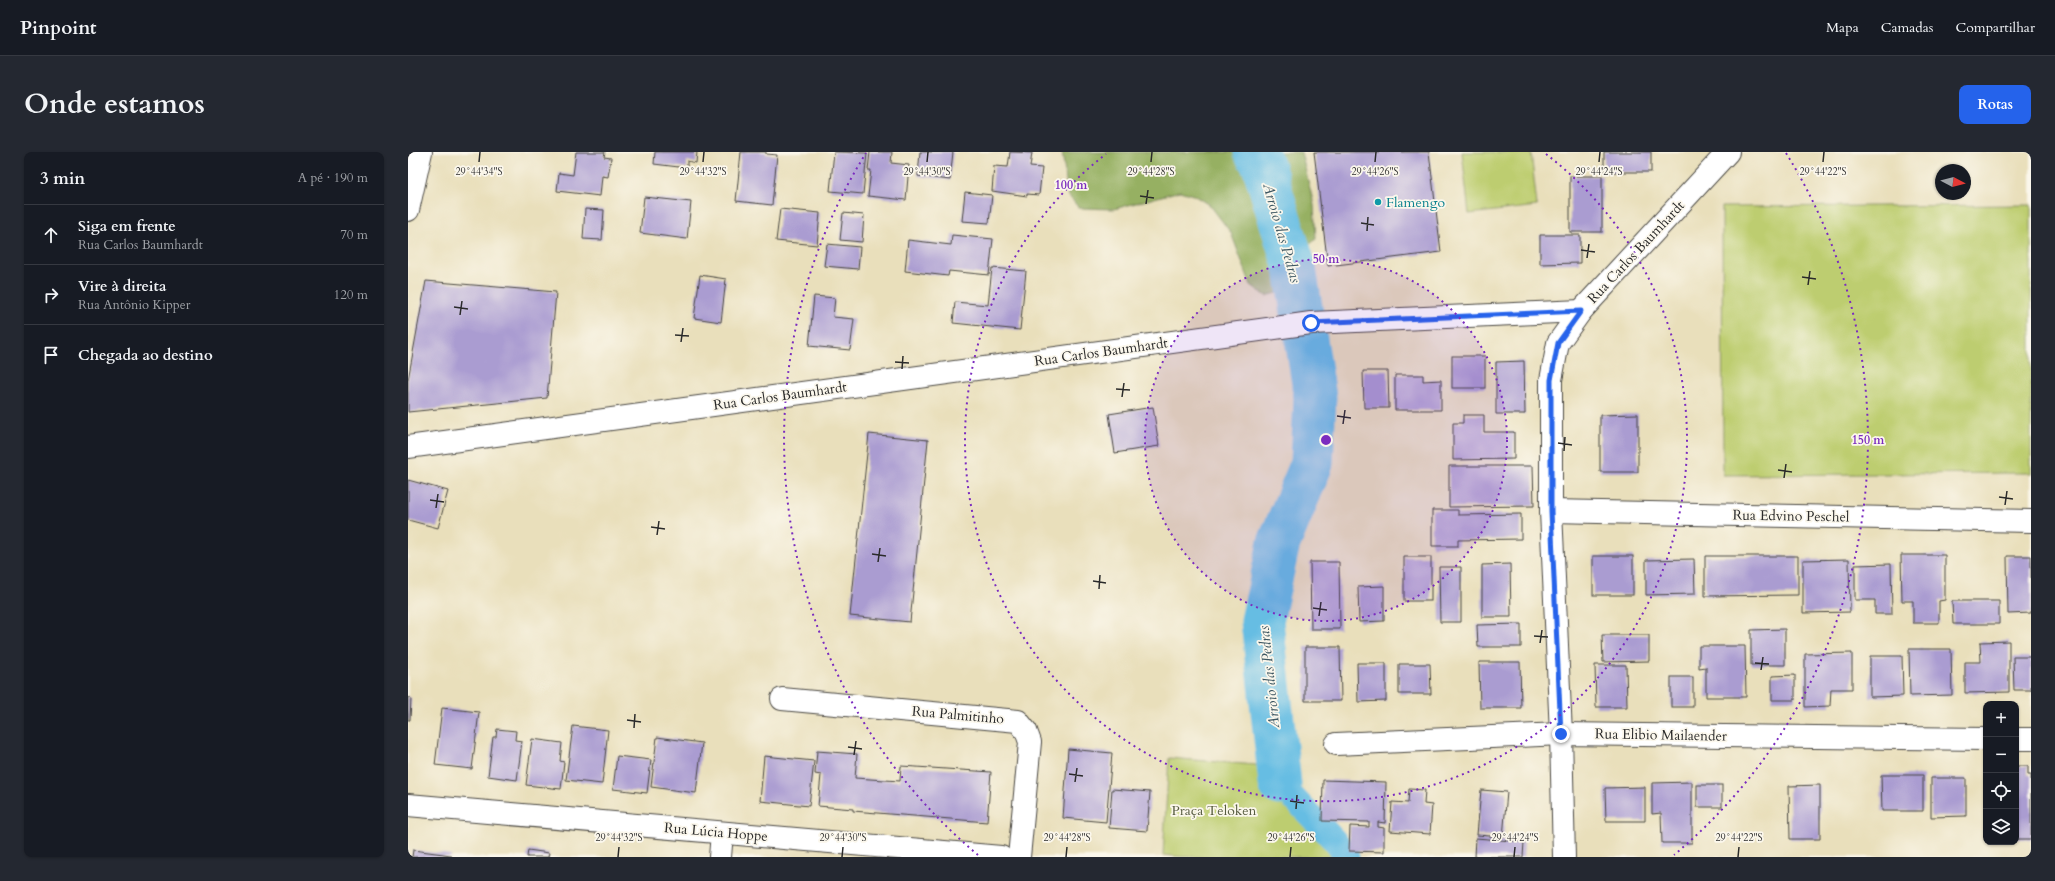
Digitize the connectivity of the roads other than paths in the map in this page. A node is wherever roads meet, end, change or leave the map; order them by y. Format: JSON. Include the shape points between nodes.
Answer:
{"nodes":[{"id":1,"x":421,"y":152,"type":"edge"},
{"id":2,"x":1728,"y":152,"type":"edge"},
{"id":3,"x":408,"y":210,"type":"edge"},
{"id":4,"x":1581,"y":311,"type":"junction"},
{"id":5,"x":408,"y":447,"type":"edge"},
{"id":6,"x":1551,"y":511,"type":"junction"},
{"id":7,"x":2031,"y":521,"type":"edge"},
{"id":8,"x":782,"y":698,"type":"dead end"},
{"id":9,"x":1561,"y":734,"type":"junction"},
{"id":10,"x":1983,"y":739,"type":"edge"},
{"id":11,"x":2019,"y":739,"type":"edge"},
{"id":12,"x":2031,"y":739,"type":"edge"},
{"id":13,"x":1336,"y":744,"type":"dead end"},
{"id":14,"x":408,"y":805,"type":"edge"},
{"id":15,"x":722,"y":833,"type":"junction"},
{"id":16,"x":720,"y":857,"type":"edge"},
{"id":17,"x":1001,"y":857,"type":"edge"},
{"id":18,"x":1019,"y":857,"type":"edge"},
{"id":19,"x":1564,"y":857,"type":"edge"}],
"edges":[{"from":1,"to":3,"type":"street"},
{"from":2,"to":4,"type":"street","name":"Rua Carlos Baumhardt"},
{"from":4,"to":5,"type":"street","name":"Rua Carlos Baumhardt","via":[[1311,323]]},
{"from":4,"to":6,"type":"street","via":[[1558,343],[1551,380]]},
{"from":6,"to":7,"type":"street","name":"Rua Edvino Peschel"},
{"from":6,"to":9,"type":"street"},
{"from":8,"to":18,"type":"street","name":"Rua Palmitinho","via":[[1018,721],[1030,742]]},
{"from":9,"to":10,"type":"street","name":"Rua Elibio Mailaender"},
{"from":9,"to":13,"type":"street","name":"Rua Elibio Mailaender"},
{"from":9,"to":19,"type":"street"},
{"from":11,"to":12,"type":"street"},
{"from":14,"to":15,"type":"street","name":"Rua Lúcia Hoppe"},
{"from":15,"to":16,"type":"street"},
{"from":15,"to":17,"type":"street","name":"Rua Lúcia Hoppe"}]}
